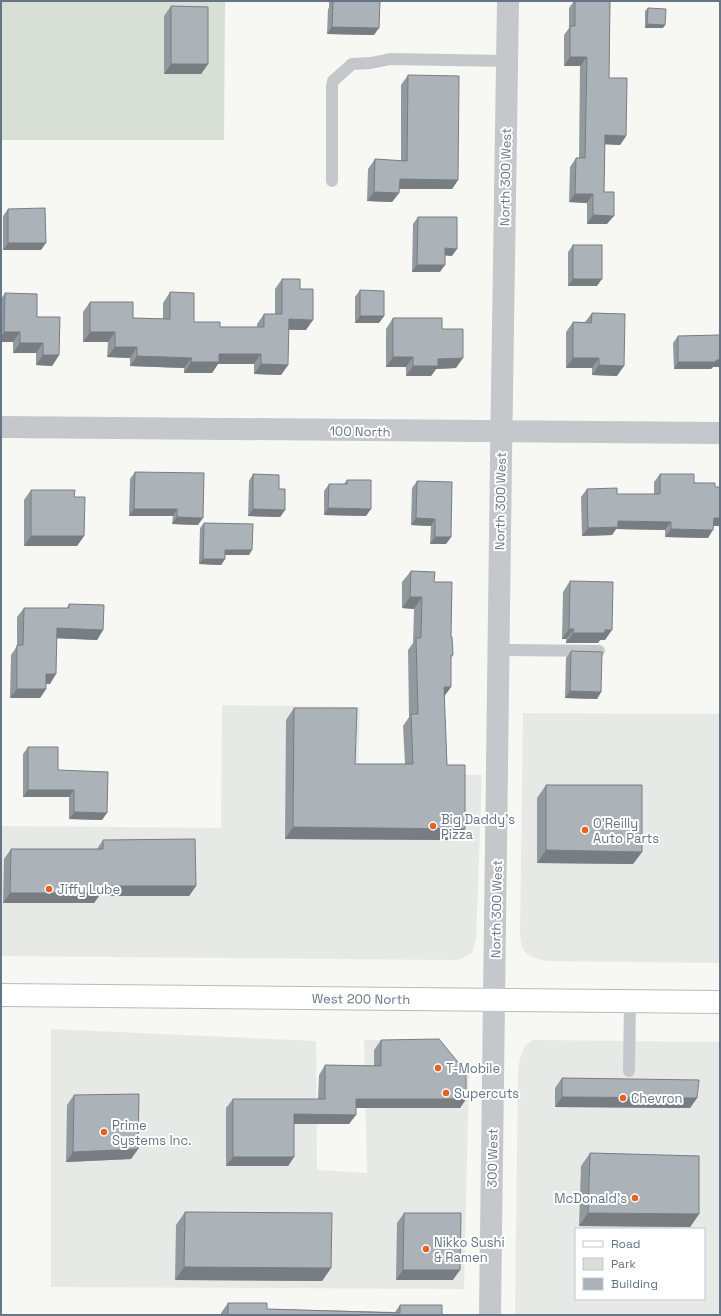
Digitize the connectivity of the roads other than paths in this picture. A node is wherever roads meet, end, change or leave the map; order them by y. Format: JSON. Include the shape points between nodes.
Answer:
{"nodes":[{"id":1,"x":508,"y":1,"type":"edge"},
{"id":2,"x":508,"y":61,"type":"junction"},
{"id":3,"x":332,"y":181,"type":"dead end"},
{"id":4,"x":1,"y":428,"type":"edge"},
{"id":5,"x":501,"y":432,"type":"junction"},
{"id":6,"x":720,"y":433,"type":"edge"},
{"id":7,"x":499,"y":650,"type":"junction"},
{"id":8,"x":599,"y":651,"type":"edge"},
{"id":9,"x":1,"y":995,"type":"edge"},
{"id":10,"x":494,"y":1000,"type":"junction"},
{"id":11,"x":630,"y":1001,"type":"junction"},
{"id":12,"x":720,"y":1002,"type":"edge"},
{"id":13,"x":629,"y":1071,"type":"dead end"},
{"id":14,"x":490,"y":1315,"type":"edge"}],
"edges":[{"from":1,"to":2,"type":"street","name":"North 300 West"},
{"from":2,"to":3,"type":"lane","via":[[390,59],[352,64],[332,87]]},
{"from":2,"to":5,"type":"street","name":"North 300 West"},
{"from":4,"to":5,"type":"street","name":"100 North"},
{"from":5,"to":6,"type":"street","name":"100 North"},
{"from":5,"to":7,"type":"street","name":"North 300 West"},
{"from":7,"to":8,"type":"lane"},
{"from":7,"to":10,"type":"street","name":"North 300 West"},
{"from":9,"to":10,"type":"main road","name":"West 200 North"},
{"from":10,"to":11,"type":"main road","name":"West 200 North"},
{"from":10,"to":14,"type":"street","name":"300 West"},
{"from":11,"to":12,"type":"main road","name":"West 200 North"},
{"from":11,"to":13,"type":"lane"}]}
